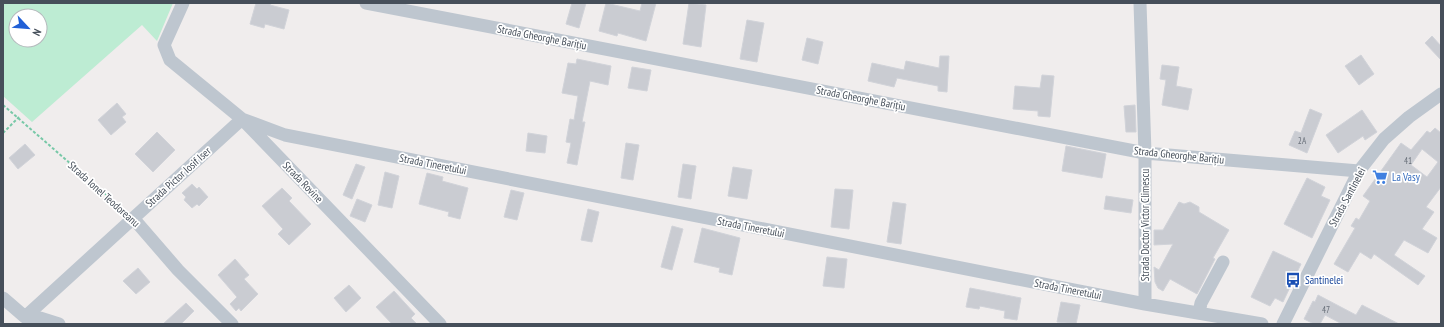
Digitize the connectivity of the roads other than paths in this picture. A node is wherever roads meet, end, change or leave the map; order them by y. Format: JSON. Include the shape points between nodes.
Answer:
{"nodes":[{"id":1,"x":183,"y":3,"type":"edge"},
{"id":2,"x":366,"y":3,"type":"edge"},
{"id":3,"x":1140,"y":3,"type":"edge"},
{"id":4,"x":1441,"y":94,"type":"edge"},
{"id":5,"x":242,"y":119,"type":"junction"},
{"id":6,"x":1145,"y":153,"type":"junction"},
{"id":7,"x":1359,"y":171,"type":"junction"},
{"id":8,"x":133,"y":218,"type":"junction"},
{"id":9,"x":1223,"y":262,"type":"dead end"},
{"id":10,"x":3,"y":298,"type":"edge"},
{"id":11,"x":1144,"y":304,"type":"junction"},
{"id":12,"x":1199,"y":313,"type":"junction"},
{"id":13,"x":25,"y":317,"type":"junction"},
{"id":14,"x":60,"y":324,"type":"edge"},
{"id":15,"x":232,"y":324,"type":"edge"},
{"id":16,"x":440,"y":324,"type":"edge"},
{"id":17,"x":1262,"y":324,"type":"edge"},
{"id":18,"x":1283,"y":324,"type":"edge"}],
"edges":[{"from":1,"to":5,"type":"street","name":"Strada Rovine","via":[[164,45],[170,60]]},
{"from":2,"to":6,"type":"street","name":"Strada Gheorghe Barițiu"},
{"from":3,"to":6,"type":"street","name":"Strada Doctor Victor Climescu"},
{"from":4,"to":7,"type":"street","name":"Strada Santinelei","via":[[1384,139]]},
{"from":5,"to":8,"type":"street","name":"Strada Pictor Iosif Iser"},
{"from":5,"to":11,"type":"street","name":"Strada Tineretului","via":[[285,135]]},
{"from":5,"to":16,"type":"street","name":"Strada Rovine"},
{"from":6,"to":7,"type":"street","name":"Strada Gheorghe Barițiu"},
{"from":6,"to":11,"type":"street","name":"Strada Doctor Victor Climescu"},
{"from":7,"to":18,"type":"street","name":"Strada Santinelei"},
{"from":8,"to":13,"type":"street","name":"Strada Pictor Iosif Iser"},
{"from":8,"to":15,"type":"street","name":"Strada Ionel Teodoreanu","via":[[178,270]]},
{"from":9,"to":12,"type":"street","via":[[1201,303]]},
{"from":10,"to":13,"type":"street"},
{"from":11,"to":12,"type":"street","name":"Strada Tineretului"},
{"from":12,"to":17,"type":"street","name":"Strada Tineretului"},
{"from":13,"to":14,"type":"street"}]}
